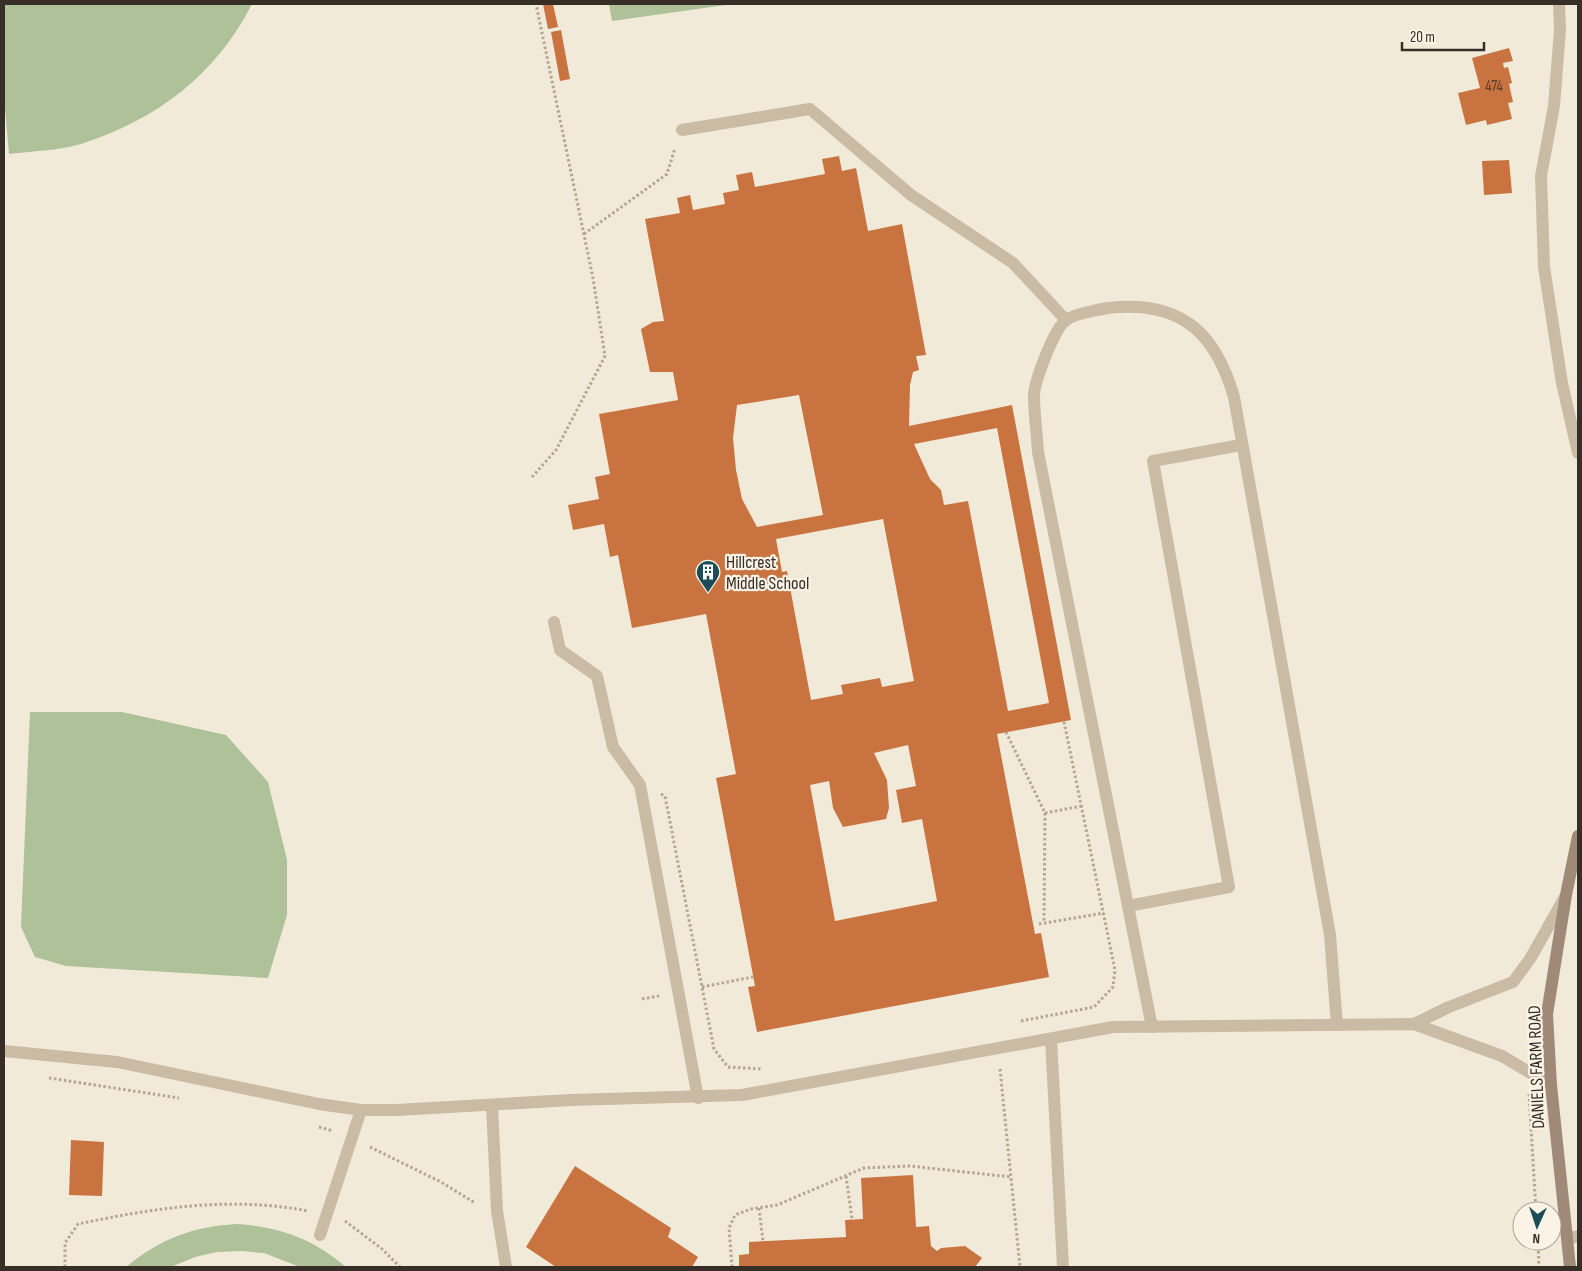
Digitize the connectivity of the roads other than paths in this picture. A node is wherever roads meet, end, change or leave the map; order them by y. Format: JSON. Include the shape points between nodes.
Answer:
{"nodes":[{"id":1,"x":1559,"y":4,"type":"edge"},
{"id":2,"x":682,"y":130,"type":"road end"},
{"id":3,"x":1066,"y":320,"type":"junction"},
{"id":4,"x":1242,"y":445,"type":"junction"},
{"id":5,"x":1578,"y":453,"type":"edge"},
{"id":6,"x":554,"y":622,"type":"dead end"},
{"id":7,"x":1578,"y":836,"type":"edge"},
{"id":8,"x":1566,"y":895,"type":"junction"},
{"id":9,"x":1128,"y":906,"type":"junction"},
{"id":10,"x":1414,"y":1024,"type":"junction"},
{"id":11,"x":1337,"y":1025,"type":"junction"},
{"id":12,"x":1152,"y":1026,"type":"junction"},
{"id":13,"x":1051,"y":1039,"type":"junction"},
{"id":14,"x":4,"y":1051,"type":"edge"},
{"id":15,"x":1551,"y":1085,"type":"junction"},
{"id":16,"x":698,"y":1098,"type":"junction"},
{"id":17,"x":492,"y":1106,"type":"junction"},
{"id":18,"x":361,"y":1110,"type":"junction"},
{"id":19,"x":320,"y":1235,"type":"dead end"},
{"id":20,"x":1573,"y":1238,"type":"edge"},
{"id":21,"x":506,"y":1267,"type":"edge"},
{"id":22,"x":1063,"y":1267,"type":"edge"},
{"id":23,"x":1570,"y":1267,"type":"edge"}],
"edges":[{"from":1,"to":5,"type":"lane","via":[[1554,106],[1540,176],[1544,267],[1562,383]]},
{"from":2,"to":3,"type":"lane","via":[[810,109],[911,196],[1013,264]]},
{"from":3,"to":4,"type":"lane","via":[[1105,308],[1142,306],[1171,313],[1188,323],[1205,338],[1222,362],[1234,397]]},
{"from":3,"to":9,"type":"lane","via":[[1050,342],[1034,394],[1038,452]]},
{"from":4,"to":9,"type":"lane","via":[[1153,462],[1229,887]]},
{"from":4,"to":11,"type":"lane","via":[[1330,935]]},
{"from":6,"to":16,"type":"lane","via":[[560,650],[597,676],[613,747],[640,785]]},
{"from":7,"to":8,"type":"main road","name":"DANIELS FARM ROAD"},
{"from":8,"to":10,"type":"lane","via":[[1530,959],[1513,982]]},
{"from":8,"to":15,"type":"main road","name":"DANIELS FARM ROAD","via":[[1547,1014]]},
{"from":9,"to":12,"type":"lane"},
{"from":10,"to":11,"type":"lane"},
{"from":10,"to":15,"type":"lane","via":[[1502,1056]]},
{"from":11,"to":12,"type":"lane"},
{"from":12,"to":13,"type":"lane","via":[[1113,1027]]},
{"from":13,"to":16,"type":"lane","via":[[742,1095]]},
{"from":13,"to":22,"type":"lane"},
{"from":14,"to":18,"type":"lane","via":[[117,1062]]},
{"from":15,"to":20,"type":"main road","name":"DANIELS FARM ROAD"},
{"from":16,"to":17,"type":"lane","via":[[572,1100]]},
{"from":17,"to":18,"type":"lane"},
{"from":17,"to":21,"type":"lane","via":[[497,1206]]},
{"from":18,"to":19,"type":"lane"},
{"from":20,"to":23,"type":"main road","name":"DANIELS FARM ROAD"}]}
